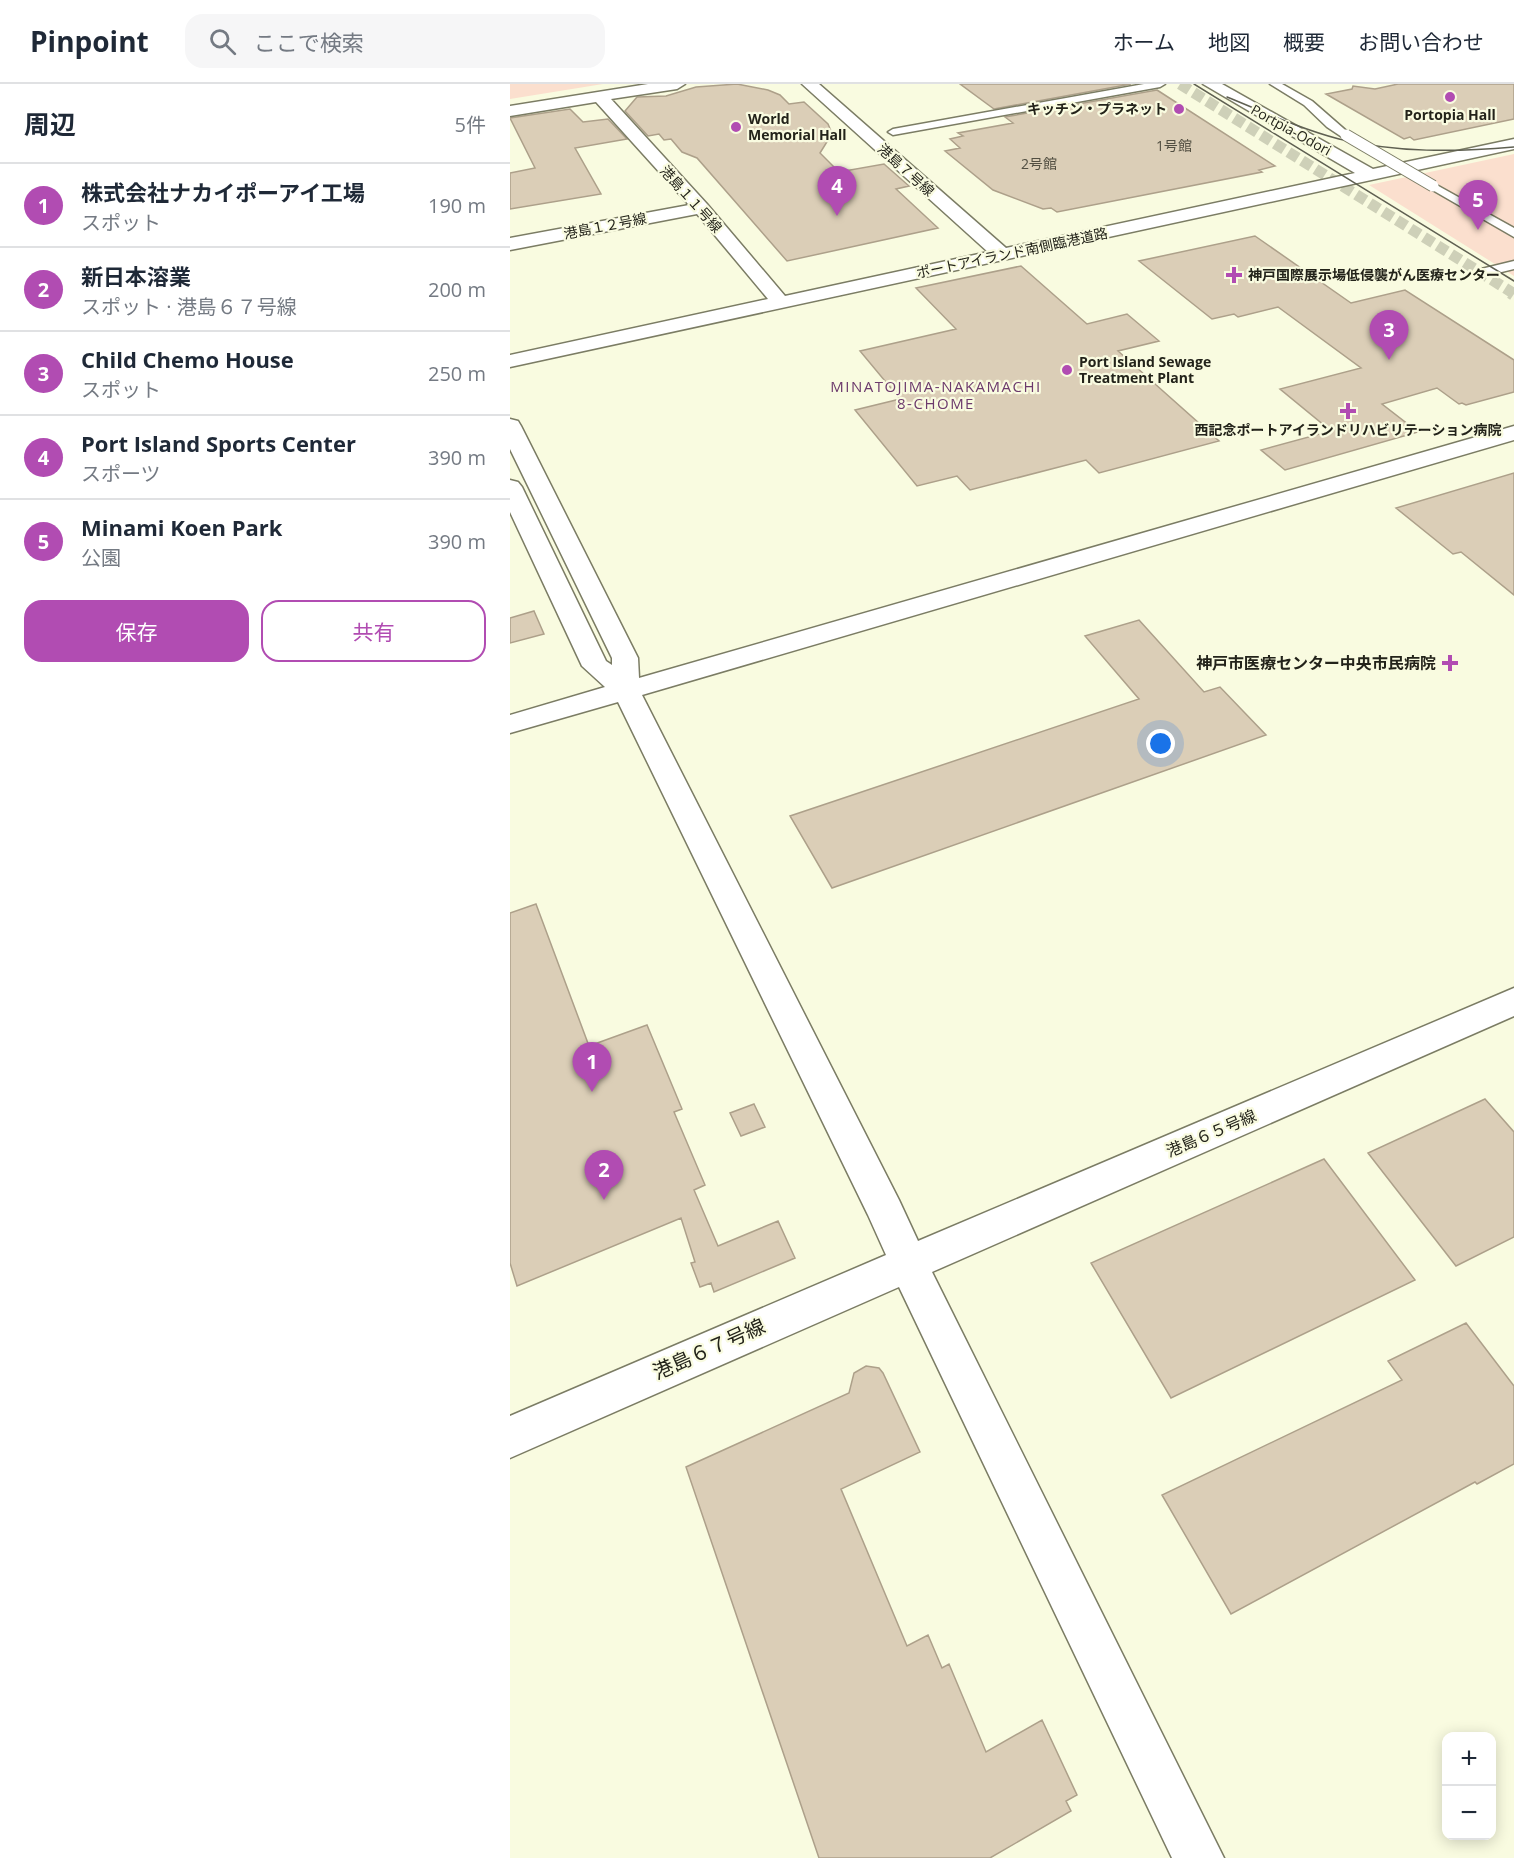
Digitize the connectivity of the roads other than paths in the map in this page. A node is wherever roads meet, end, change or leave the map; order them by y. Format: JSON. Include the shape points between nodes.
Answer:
{"nodes":[{"id":1,"x":677,"y":84,"type":"edge"},
{"id":2,"x":810,"y":84,"type":"edge"},
{"id":3,"x":1160,"y":84,"type":"edge"},
{"id":4,"x":1211,"y":84,"type":"edge"},
{"id":5,"x":1275,"y":84,"type":"edge"},
{"id":6,"x":600,"y":97,"type":"junction"},
{"id":7,"x":510,"y":111,"type":"edge"},
{"id":8,"x":877,"y":118,"type":"dead end"},
{"id":9,"x":1514,"y":131,"type":"edge"},
{"id":10,"x":893,"y":132,"type":"junction"},
{"id":11,"x":1514,"y":144,"type":"edge"},
{"id":12,"x":908,"y":146,"type":"dead end"},
{"id":13,"x":1353,"y":164,"type":"junction"},
{"id":14,"x":1371,"y":176,"type":"junction"},
{"id":15,"x":701,"y":208,"type":"junction"},
{"id":16,"x":1514,"y":233,"type":"edge"},
{"id":17,"x":1012,"y":237,"type":"junction"},
{"id":18,"x":987,"y":242,"type":"junction"},
{"id":19,"x":510,"y":244,"type":"edge"},
{"id":20,"x":1028,"y":250,"type":"junction"},
{"id":21,"x":1002,"y":255,"type":"junction"},
{"id":22,"x":1514,"y":264,"type":"edge"},
{"id":23,"x":1481,"y":273,"type":"dead end"},
{"id":24,"x":775,"y":296,"type":"junction"},
{"id":25,"x":510,"y":344,"type":"edge"},
{"id":26,"x":510,"y":361,"type":"edge"},
{"id":27,"x":510,"y":426,"type":"edge"},
{"id":28,"x":1514,"y":433,"type":"edge"},
{"id":29,"x":510,"y":487,"type":"edge"},
{"id":30,"x":625,"y":689,"type":"junction"},
{"id":31,"x":510,"y":724,"type":"edge"},
{"id":32,"x":1514,"y":1001,"type":"edge"},
{"id":33,"x":908,"y":1263,"type":"junction"},
{"id":34,"x":510,"y":1437,"type":"edge"},
{"id":35,"x":1199,"y":1858,"type":"edge"}],
"edges":[{"from":1,"to":6,"type":"street"},
{"from":2,"to":18,"type":"street","name":"港島７号線"},
{"from":3,"to":10,"type":"street"},
{"from":4,"to":13,"type":"street","name":"Portpia-Odori"},
{"from":5,"to":16,"type":"street","bridge":true,"via":[[1308,104],[1346,135]]},
{"from":6,"to":7,"type":"street"},
{"from":6,"to":15,"type":"street","name":"港島１１号線"},
{"from":8,"to":10,"type":"street","name":"港島７号線"},
{"from":9,"to":13,"type":"street","name":"ポートアイランド南側臨港道路"},
{"from":10,"to":12,"type":"street","name":"港島７号線"},
{"from":11,"to":14,"type":"street","name":"ポートアイランド南側臨港道路"},
{"from":13,"to":14,"type":"street","name":"Portpia-Odori"},
{"from":13,"to":17,"type":"street","name":"ポートアイランド南側臨港道路"},
{"from":14,"to":20,"type":"street","name":"ポートアイランド南側臨港道路"},
{"from":15,"to":19,"type":"street","name":"港島１２号線"},
{"from":15,"to":24,"type":"street","name":"港島１１号線"},
{"from":17,"to":18,"type":"street","name":"ポートアイランド南側臨港道路"},
{"from":17,"to":20,"type":"street"},
{"from":18,"to":21,"type":"street","name":"港島７号線"},
{"from":18,"to":24,"type":"street","name":"ポートアイランド南側臨港道路"},
{"from":20,"to":21,"type":"street","name":"ポートアイランド南側臨港道路"},
{"from":21,"to":24,"type":"street","name":"ポートアイランド南側臨港道路"},
{"from":22,"to":23,"type":"street"},
{"from":24,"to":25,"type":"street","name":"ポートアイランド南側臨港道路"},
{"from":24,"to":26,"type":"street","name":"ポートアイランド南側臨港道路"},
{"from":27,"to":30,"type":"street","via":[[625,658]]},
{"from":28,"to":30,"type":"street"},
{"from":29,"to":30,"type":"street","via":[[595,666]]},
{"from":30,"to":31,"type":"street"},
{"from":30,"to":33,"type":"street"},
{"from":32,"to":33,"type":"street","name":"港島６５号線"},
{"from":33,"to":34,"type":"street","name":"港島６７号線"},
{"from":33,"to":35,"type":"street"}]}
